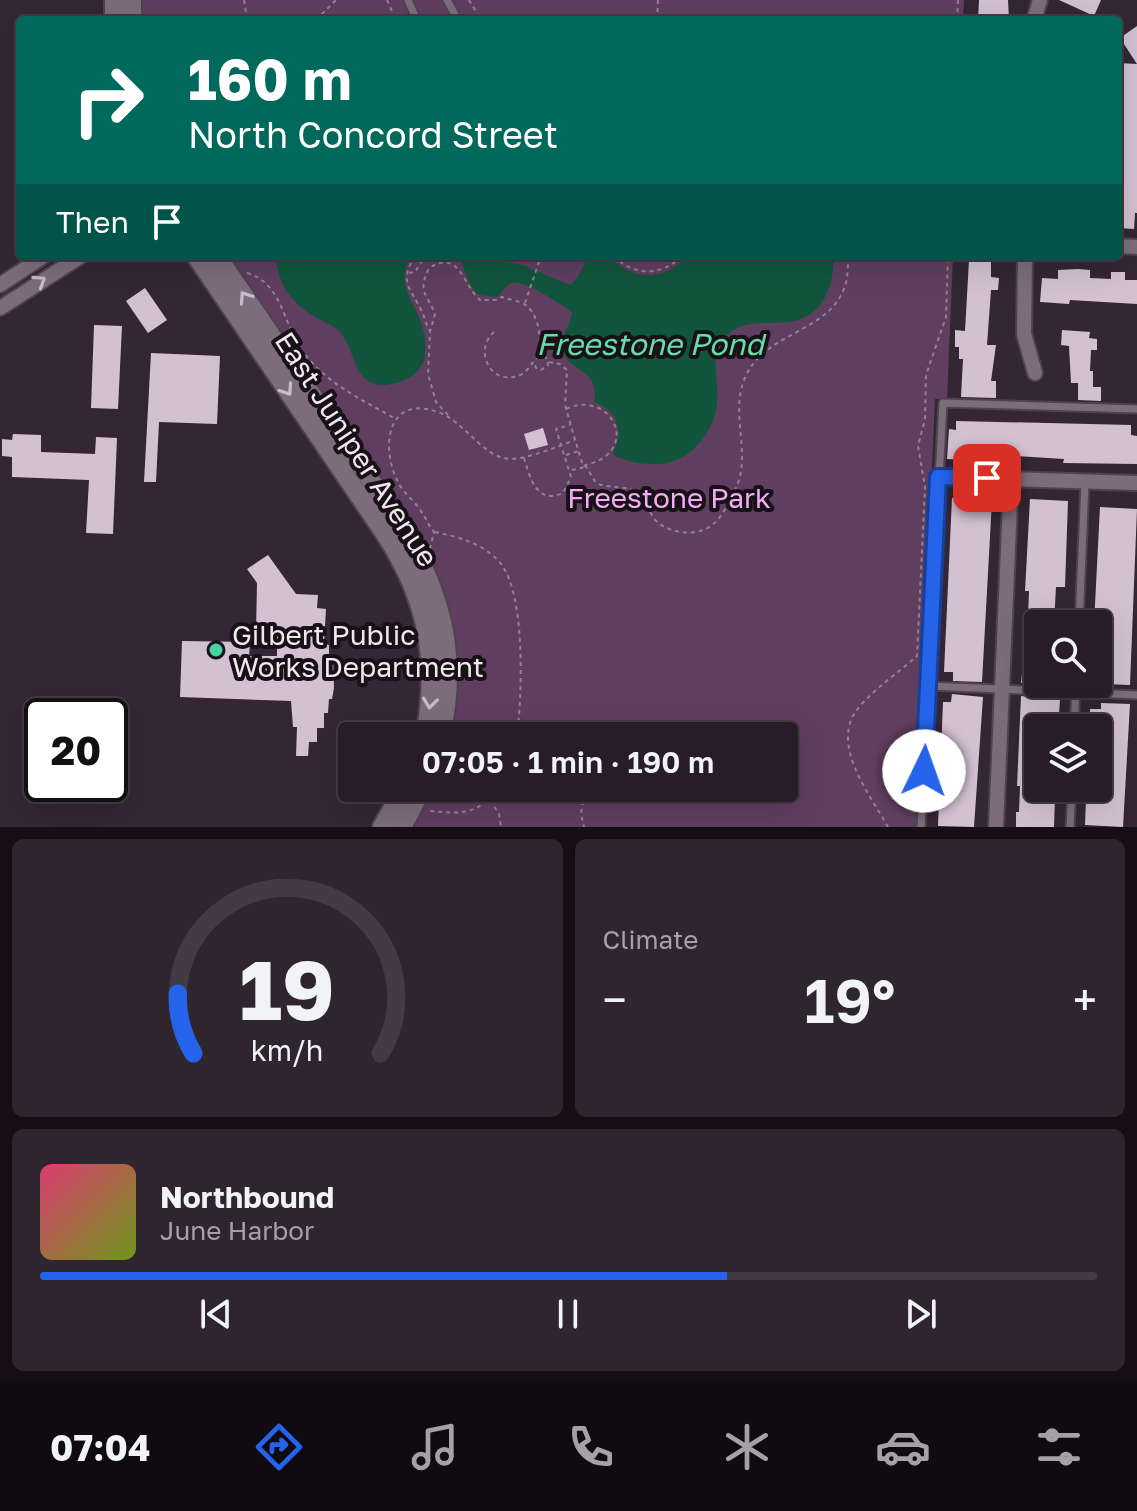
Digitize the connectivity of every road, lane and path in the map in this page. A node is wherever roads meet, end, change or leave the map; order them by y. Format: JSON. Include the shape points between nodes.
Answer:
{"nodes":[{"id":1,"x":336,"y":0,"type":"edge"},
{"id":2,"x":320,"y":16,"type":"edge"},
{"id":3,"x":38,"y":260,"type":"edge"},
{"id":4,"x":75,"y":260,"type":"edge"},
{"id":5,"x":199,"y":260,"type":"edge"},
{"id":6,"x":220,"y":260,"type":"edge"},
{"id":7,"x":413,"y":260,"type":"edge"},
{"id":8,"x":422,"y":260,"type":"edge"},
{"id":9,"x":539,"y":260,"type":"edge"},
{"id":10,"x":619,"y":260,"type":"edge"},
{"id":11,"x":677,"y":260,"type":"edge"},
{"id":12,"x":848,"y":260,"type":"edge"},
{"id":13,"x":948,"y":260,"type":"edge"},
{"id":14,"x":1025,"y":260,"type":"edge"},
{"id":15,"x":243,"y":272,"type":"dead end"},
{"id":16,"x":407,"y":273,"type":"junction"},
{"id":17,"x":0,"y":285,"type":"edge"},
{"id":18,"x":525,"y":304,"type":"junction"},
{"id":19,"x":0,"y":308,"type":"edge"},
{"id":20,"x":430,"y":332,"type":"junction"},
{"id":21,"x":494,"y":332,"type":"dead end"},
{"id":22,"x":537,"y":357,"type":"junction"},
{"id":23,"x":534,"y":362,"type":"junction"},
{"id":24,"x":549,"y":362,"type":"junction"},
{"id":25,"x":1035,"y":373,"type":"dead end"},
{"id":26,"x":566,"y":409,"type":"junction"},
{"id":27,"x":1137,"y":409,"type":"edge"},
{"id":28,"x":395,"y":418,"type":"junction"},
{"id":29,"x":452,"y":419,"type":"junction"},
{"id":30,"x":570,"y":425,"type":"junction"},
{"id":31,"x":575,"y":440,"type":"junction"},
{"id":32,"x":561,"y":445,"type":"junction"},
{"id":33,"x":579,"y":451,"type":"junction"},
{"id":34,"x":565,"y":455,"type":"junction"},
{"id":35,"x":523,"y":457,"type":"junction"},
{"id":36,"x":586,"y":465,"type":"junction"},
{"id":37,"x":570,"y":471,"type":"junction"},
{"id":38,"x":938,"y":477,"type":"junction"},
{"id":39,"x":1011,"y":479,"type":"junction"},
{"id":40,"x":1085,"y":482,"type":"junction"},
{"id":41,"x":1137,"y":483,"type":"edge"},
{"id":42,"x":434,"y":532,"type":"junction"},
{"id":43,"x":428,"y":552,"type":"dead end"},
{"id":44,"x":1080,"y":610,"type":"edge"},
{"id":45,"x":929,"y":686,"type":"junction"},
{"id":46,"x":1002,"y":689,"type":"junction"},
{"id":47,"x":1024,"y":689,"type":"edge"},
{"id":48,"x":1112,"y":692,"type":"edge"},
{"id":49,"x":1137,"y":695,"type":"edge"},
{"id":50,"x":427,"y":722,"type":"edge"},
{"id":51,"x":444,"y":722,"type":"edge"},
{"id":52,"x":519,"y":722,"type":"edge"},
{"id":53,"x":396,"y":802,"type":"edge"},
{"id":54,"x":415,"y":802,"type":"edge"},
{"id":55,"x":485,"y":802,"type":"edge"},
{"id":56,"x":492,"y":802,"type":"edge"},
{"id":57,"x":583,"y":802,"type":"edge"},
{"id":58,"x":1071,"y":802,"type":"edge"},
{"id":59,"x":425,"y":811,"type":"dead end"},
{"id":60,"x":382,"y":827,"type":"edge"},
{"id":61,"x":402,"y":827,"type":"edge"},
{"id":62,"x":501,"y":827,"type":"edge"},
{"id":63,"x":584,"y":827,"type":"edge"},
{"id":64,"x":888,"y":827,"type":"edge"},
{"id":65,"x":921,"y":827,"type":"edge"},
{"id":66,"x":996,"y":827,"type":"edge"},
{"id":67,"x":1070,"y":827,"type":"edge"}],
"edges":[{"from":1,"to":2,"type":"path"},
{"from":3,"to":17,"type":"street"},
{"from":19,"to":4,"type":"street","one_way":true},
{"from":5,"to":50,"type":"street","name":"East Juniper Avenue","one_way":true,"via":[[408,572],[432,661]]},
{"from":51,"to":6,"type":"street","name":"East Juniper Avenue","one_way":true,"via":[[449,669],[441,615],[425,565]]},
{"from":7,"to":16,"type":"path"},
{"from":8,"to":16,"type":"path","via":[[415,272]]},
{"from":9,"to":18,"type":"path"},
{"from":10,"to":11,"type":"path","via":[[633,270],[650,272]]},
{"from":12,"to":36,"type":"path","via":[[846,285],[836,301],[815,322],[765,349],[745,376],[738,401],[740,479],[714,524],[694,533],[672,530],[652,516],[642,496],[625,487],[596,483]]},
{"from":13,"to":64,"type":"path","via":[[946,317],[926,375],[918,446],[925,487],[917,656],[857,711],[849,725],[852,759]]},
{"from":14,"to":25,"type":"street","via":[[1024,334]]},
{"from":15,"to":28,"type":"path","via":[[262,279],[272,290],[298,346],[323,373],[357,399]]},
{"from":16,"to":20,"type":"path","via":[[408,290]]},
{"from":18,"to":20,"type":"path","via":[[502,297],[480,300],[457,267],[437,263],[422,285],[435,314]]},
{"from":18,"to":22,"type":"path","via":[[539,330]]},
{"from":20,"to":29,"type":"path","via":[[431,389]]},
{"from":21,"to":23,"type":"path","via":[[483,351],[494,372],[519,376]]},
{"from":22,"to":23,"type":"path"},
{"from":22,"to":24,"type":"path"},
{"from":23,"to":24,"type":"path","via":[[541,370]]},
{"from":24,"to":26,"type":"path","via":[[567,370]]},
{"from":26,"to":30,"type":"path"},
{"from":26,"to":36,"type":"path","via":[[599,406],[614,425],[609,453]]},
{"from":27,"to":38,"type":"lane","via":[[943,403]]},
{"from":28,"to":29,"type":"path","via":[[418,407]]},
{"from":28,"to":42,"type":"path","via":[[390,444],[395,476]]},
{"from":29,"to":35,"type":"path","via":[[496,455]]},
{"from":30,"to":31,"type":"path"},
{"from":30,"to":32,"type":"path","via":[[556,429]]},
{"from":31,"to":32,"type":"path"},
{"from":31,"to":33,"type":"path"},
{"from":32,"to":34,"type":"path"},
{"from":32,"to":35,"type":"path"},
{"from":33,"to":34,"type":"path"},
{"from":33,"to":36,"type":"path"},
{"from":34,"to":37,"type":"path"},
{"from":35,"to":37,"type":"path","via":[[533,486],[547,496],[563,493]]},
{"from":36,"to":37,"type":"path"},
{"from":38,"to":39,"type":"street"},
{"from":38,"to":45,"type":"lane"},
{"from":39,"to":40,"type":"street"},
{"from":39,"to":46,"type":"street"},
{"from":40,"to":41,"type":"street"},
{"from":40,"to":44,"type":"lane"},
{"from":42,"to":43,"type":"path"},
{"from":42,"to":52,"type":"path","via":[[480,547],[504,568],[520,644]]},
{"from":45,"to":46,"type":"lane"},
{"from":45,"to":65,"type":"lane"},
{"from":46,"to":47,"type":"lane"},
{"from":46,"to":66,"type":"street"},
{"from":48,"to":49,"type":"lane"},
{"from":53,"to":60,"type":"street"},
{"from":54,"to":61,"type":"street"},
{"from":55,"to":59,"type":"path","via":[[466,813]]},
{"from":56,"to":62,"type":"path"},
{"from":57,"to":63,"type":"path"},
{"from":58,"to":67,"type":"lane"}]}
